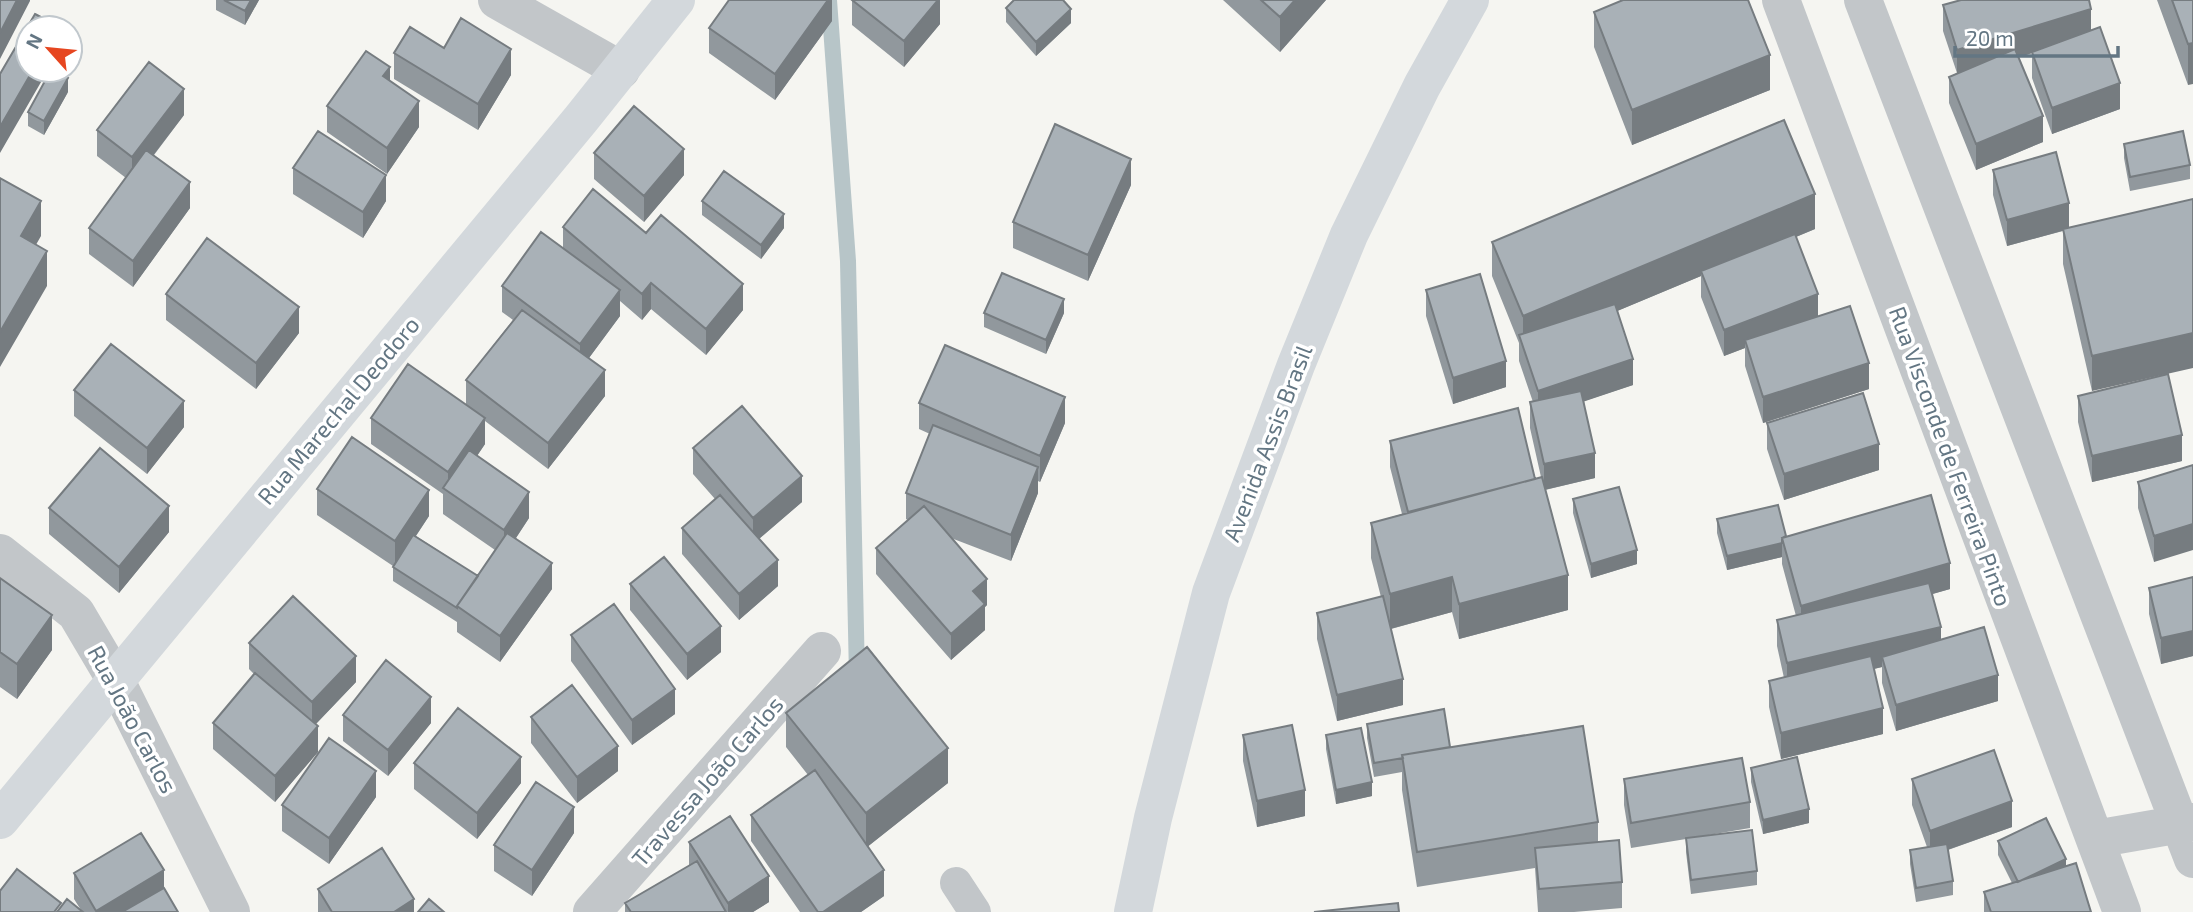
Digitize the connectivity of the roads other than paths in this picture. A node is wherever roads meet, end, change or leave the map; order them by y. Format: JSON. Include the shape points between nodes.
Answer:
{"nodes":[{"id":1,"x":497,"y":0,"type":"edge"},
{"id":2,"x":676,"y":0,"type":"edge"},
{"id":3,"x":1470,"y":0,"type":"edge"},
{"id":4,"x":1781,"y":0,"type":"edge"},
{"id":5,"x":1863,"y":0,"type":"edge"},
{"id":6,"x":621,"y":70,"type":"junction"},
{"id":7,"x":0,"y":553,"type":"edge"},
{"id":8,"x":822,"y":651,"type":"dead end"},
{"id":9,"x":116,"y":679,"type":"junction"},
{"id":10,"x":0,"y":820,"type":"edge"},
{"id":11,"x":2189,"y":835,"type":"edge"},
{"id":12,"x":2095,"y":839,"type":"junction"},
{"id":13,"x":956,"y":883,"type":"dead end"},
{"id":14,"x":232,"y":912,"type":"edge"},
{"id":15,"x":592,"y":912,"type":"edge"},
{"id":16,"x":975,"y":912,"type":"edge"},
{"id":17,"x":1133,"y":912,"type":"edge"},
{"id":18,"x":2122,"y":912,"type":"edge"}],
"edges":[{"from":1,"to":6,"type":"street"},
{"from":2,"to":6,"type":"street","name":"Rua Marechal Deodoro"},
{"from":3,"to":17,"type":"street","name":"Avenida Assis Brasil","via":[[1349,235],[1211,593]]},
{"from":4,"to":12,"type":"street","name":"Rua Visconde de Ferreira Pinto"},
{"from":5,"to":11,"type":"street"},
{"from":6,"to":9,"type":"street","name":"Rua Marechal Deodoro"},
{"from":7,"to":9,"type":"street","name":"Rua João Carlos","via":[[76,613]]},
{"from":8,"to":15,"type":"street","name":"Travessa João Carlos"},
{"from":9,"to":10,"type":"street","name":"Rua Marechal Deodoro"},
{"from":9,"to":14,"type":"street","name":"Rua João Carlos"},
{"from":11,"to":12,"type":"street"},
{"from":12,"to":18,"type":"street","name":"Rua Visconde de Ferreira Pinto"},
{"from":13,"to":16,"type":"lane"}]}
